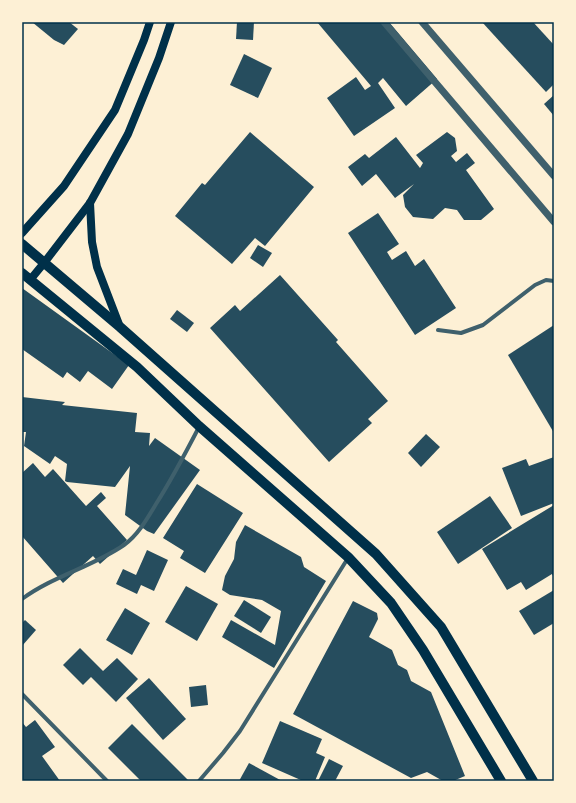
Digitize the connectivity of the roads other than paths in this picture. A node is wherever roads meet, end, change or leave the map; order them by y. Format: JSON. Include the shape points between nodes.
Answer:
{"nodes":[{"id":1,"x":150,"y":22,"type":"edge"},
{"id":2,"x":171,"y":22,"type":"edge"},
{"id":3,"x":384,"y":22,"type":"edge"},
{"id":4,"x":422,"y":22,"type":"edge"},
{"id":5,"x":554,"y":176,"type":"edge"},
{"id":6,"x":90,"y":203,"type":"junction"},
{"id":7,"x":554,"y":222,"type":"edge"},
{"id":8,"x":22,"y":233,"type":"edge"},
{"id":9,"x":22,"y":244,"type":"edge"},
{"id":10,"x":44,"y":263,"type":"junction"},
{"id":11,"x":26,"y":277,"type":"edge"},
{"id":12,"x":554,"y":281,"type":"edge"},
{"id":13,"x":120,"y":327,"type":"junction"},
{"id":14,"x":438,"y":330,"type":"dead end"},
{"id":15,"x":199,"y":426,"type":"junction"},
{"id":16,"x":348,"y":557,"type":"junction"},
{"id":17,"x":22,"y":599,"type":"edge"},
{"id":18,"x":22,"y":694,"type":"edge"},
{"id":19,"x":107,"y":781,"type":"edge"},
{"id":20,"x":199,"y":781,"type":"edge"},
{"id":21,"x":501,"y":781,"type":"edge"},
{"id":22,"x":533,"y":781,"type":"edge"}],
"edges":[{"from":1,"to":8,"type":"main road","via":[[115,110],[64,186]]},
{"from":2,"to":6,"type":"main road","via":[[128,134]]},
{"from":3,"to":7,"type":"street"},
{"from":4,"to":5,"type":"street"},
{"from":6,"to":10,"type":"main road"},
{"from":6,"to":13,"type":"main road","via":[[92,242],[97,267]]},
{"from":9,"to":10,"type":"main road"},
{"from":10,"to":11,"type":"main road"},
{"from":10,"to":13,"type":"main road"},
{"from":11,"to":15,"type":"main road","via":[[137,368]]},
{"from":12,"to":14,"type":"street","via":[[546,280],[535,285],[483,325],[461,333]]},
{"from":13,"to":22,"type":"main road","via":[[376,554],[441,627]]},
{"from":15,"to":16,"type":"main road"},
{"from":15,"to":17,"type":"street","via":[[176,472],[142,526],[124,544],[35,589]]},
{"from":16,"to":20,"type":"street","via":[[240,731]]},
{"from":16,"to":21,"type":"main road","via":[[391,603],[423,650]]},
{"from":18,"to":19,"type":"street"}]}
